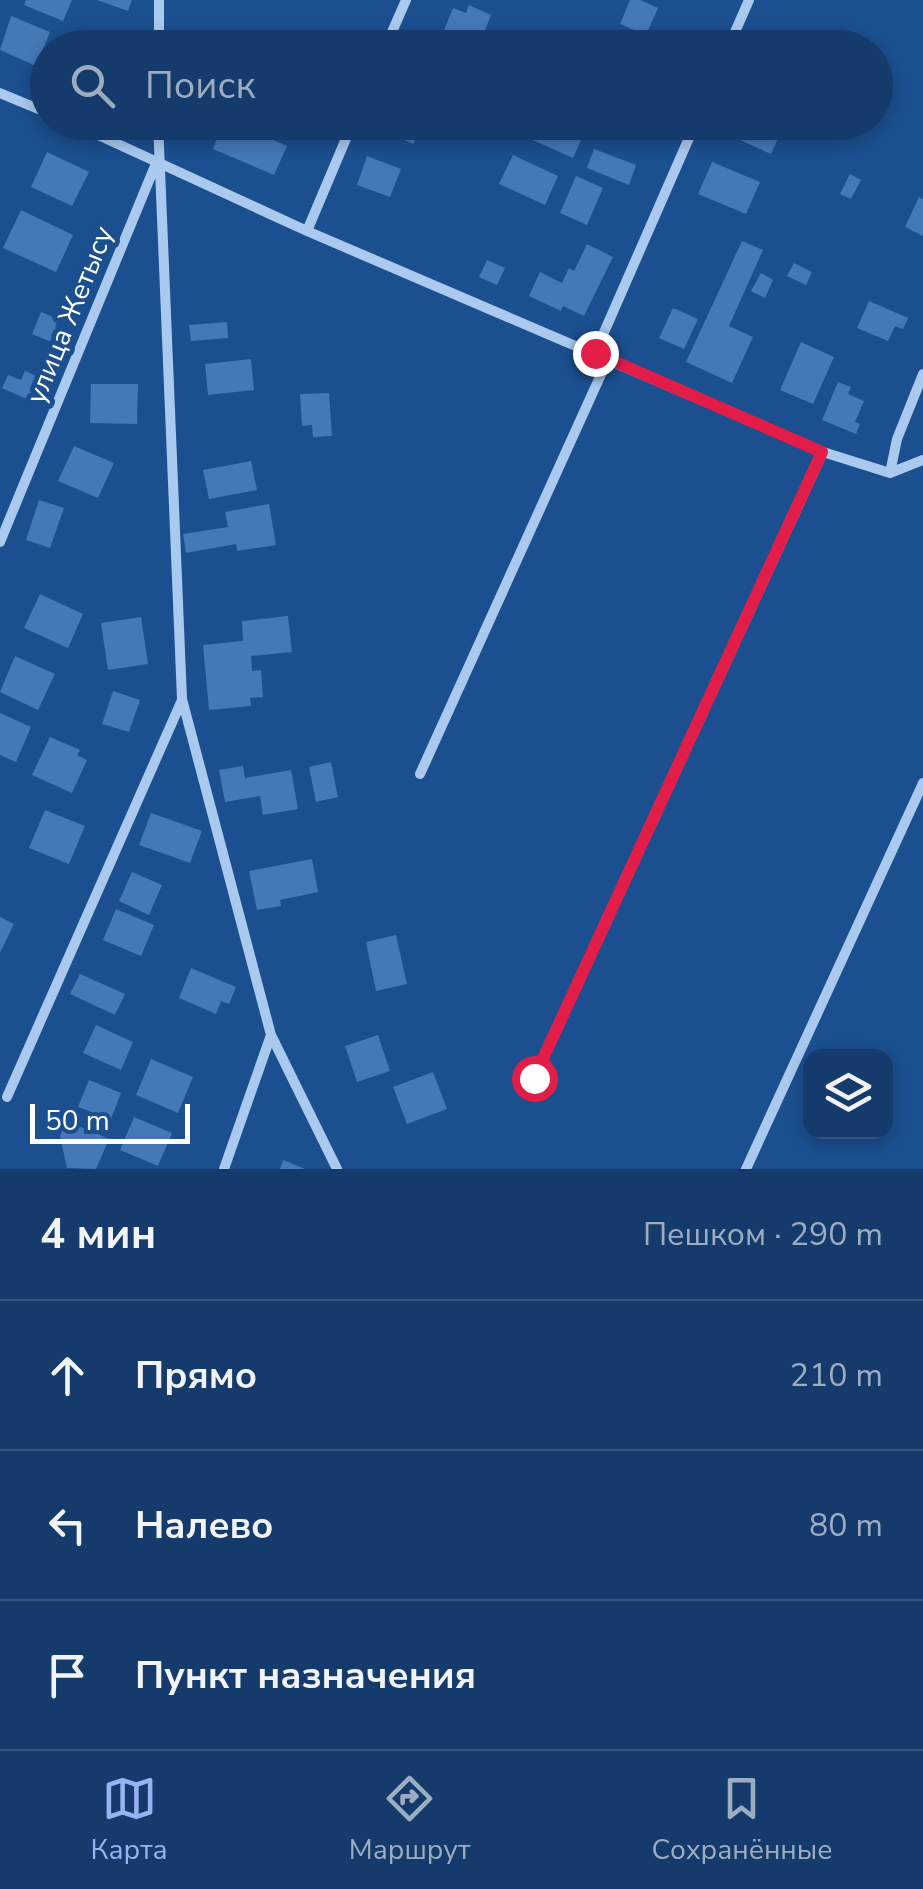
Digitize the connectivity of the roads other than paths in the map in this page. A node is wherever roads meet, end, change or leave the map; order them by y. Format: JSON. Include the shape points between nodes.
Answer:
{"nodes":[{"id":1,"x":159,"y":0,"type":"edge"},
{"id":2,"x":406,"y":0,"type":"edge"},
{"id":3,"x":749,"y":0,"type":"edge"},
{"id":4,"x":159,"y":30,"type":"edge"},
{"id":5,"x":394,"y":30,"type":"edge"},
{"id":6,"x":736,"y":30,"type":"edge"},
{"id":7,"x":0,"y":92,"type":"edge"},
{"id":8,"x":30,"y":105,"type":"edge"},
{"id":9,"x":111,"y":140,"type":"edge"},
{"id":10,"x":158,"y":140,"type":"edge"},
{"id":11,"x":346,"y":140,"type":"edge"},
{"id":12,"x":688,"y":140,"type":"edge"},
{"id":13,"x":158,"y":161,"type":"junction"},
{"id":14,"x":307,"y":230,"type":"junction"},
{"id":15,"x":595,"y":353,"type":"junction"},
{"id":16,"x":608,"y":358,"type":"junction"},
{"id":17,"x":923,"y":374,"type":"edge"},
{"id":18,"x":822,"y":452,"type":"junction"},
{"id":19,"x":923,"y":460,"type":"edge"},
{"id":20,"x":890,"y":473,"type":"junction"},
{"id":21,"x":0,"y":542,"type":"edge"},
{"id":22,"x":182,"y":698,"type":"junction"},
{"id":23,"x":420,"y":774,"type":"dead end"},
{"id":24,"x":923,"y":783,"type":"edge"},
{"id":25,"x":271,"y":1035,"type":"junction"},
{"id":26,"x":534,"y":1078,"type":"dead end"},
{"id":27,"x":7,"y":1097,"type":"dead end"},
{"id":28,"x":224,"y":1169,"type":"edge"},
{"id":29,"x":338,"y":1169,"type":"edge"},
{"id":30,"x":746,"y":1169,"type":"edge"}],
"edges":[{"from":1,"to":4,"type":"street"},
{"from":2,"to":5,"type":"street"},
{"from":3,"to":6,"type":"street"},
{"from":7,"to":8,"type":"street"},
{"from":9,"to":13,"type":"street"},
{"from":10,"to":13,"type":"street"},
{"from":11,"to":14,"type":"street"},
{"from":12,"to":15,"type":"street"},
{"from":13,"to":14,"type":"street"},
{"from":13,"to":21,"type":"street","name":"улица Жетысу"},
{"from":13,"to":22,"type":"street"},
{"from":14,"to":15,"type":"street"},
{"from":15,"to":16,"type":"street"},
{"from":16,"to":18,"type":"street"},
{"from":16,"to":23,"type":"street"},
{"from":17,"to":20,"type":"street"},
{"from":18,"to":20,"type":"street"},
{"from":18,"to":26,"type":"street"},
{"from":19,"to":20,"type":"street"},
{"from":22,"to":25,"type":"street"},
{"from":22,"to":27,"type":"street"},
{"from":24,"to":30,"type":"street"},
{"from":25,"to":28,"type":"street"},
{"from":25,"to":29,"type":"street"}]}
